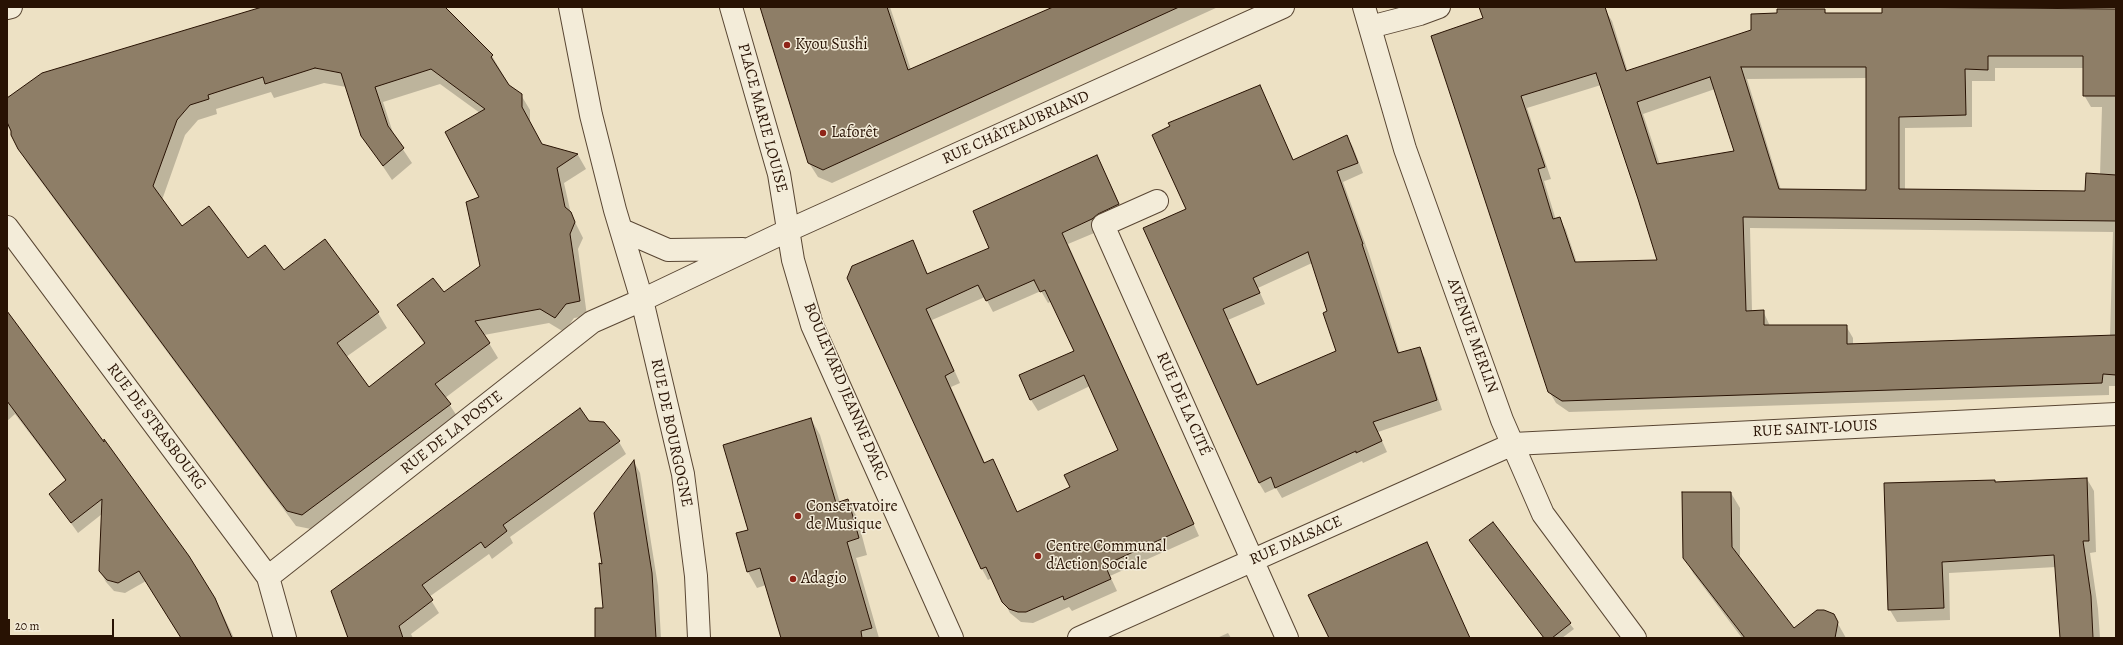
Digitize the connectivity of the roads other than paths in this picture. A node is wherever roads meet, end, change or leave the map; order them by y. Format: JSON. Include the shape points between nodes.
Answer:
{"nodes":[{"id":1,"x":11,"y":7,"type":"edge"},
{"id":2,"x":570,"y":7,"type":"edge"},
{"id":3,"x":730,"y":7,"type":"edge"},
{"id":4,"x":1283,"y":7,"type":"edge"},
{"id":5,"x":1439,"y":7,"type":"edge"},
{"id":6,"x":7,"y":8,"type":"edge"},
{"id":7,"x":1367,"y":17,"type":"edge"},
{"id":8,"x":1158,"y":201,"type":"dead end"},
{"id":9,"x":7,"y":227,"type":"edge"},
{"id":10,"x":622,"y":230,"type":"junction"},
{"id":11,"x":789,"y":230,"type":"junction"},
{"id":12,"x":749,"y":249,"type":"junction"},
{"id":13,"x":642,"y":300,"type":"junction"},
{"id":14,"x":2116,"y":414,"type":"edge"},
{"id":15,"x":1513,"y":444,"type":"junction"},
{"id":16,"x":1253,"y":561,"type":"junction"},
{"id":17,"x":268,"y":577,"type":"junction"},
{"id":18,"x":285,"y":638,"type":"edge"},
{"id":19,"x":698,"y":638,"type":"edge"},
{"id":20,"x":952,"y":638,"type":"edge"},
{"id":21,"x":1079,"y":638,"type":"edge"},
{"id":22,"x":1287,"y":638,"type":"edge"},
{"id":23,"x":1635,"y":638,"type":"edge"}],
"edges":[{"from":1,"to":6,"type":"street"},
{"from":2,"to":10,"type":"street","via":[[591,115]]},
{"from":3,"to":11,"type":"street","name":"PLACE MARIE LOUISE","via":[[779,174]]},
{"from":4,"to":11,"type":"street","name":"RUE CHÂTEAUBRIAND"},
{"from":5,"to":7,"type":"street","via":[[1420,14]]},
{"from":7,"to":15,"type":"street","name":"AVENUE MERLIN","via":[[1405,149],[1502,420]]},
{"from":8,"to":16,"type":"street","name":"RUE DE LA CITÉ","via":[[1103,225]]},
{"from":9,"to":17,"type":"street","name":"RUE DE STRASBOURG"},
{"from":10,"to":12,"type":"street","via":[[668,250]]},
{"from":10,"to":13,"type":"street"},
{"from":11,"to":12,"type":"street","name":"RUE CHÂTEAUBRIAND"},
{"from":11,"to":20,"type":"street","name":"BOULEVARD JEANNE D'ARC","via":[[793,260],[812,325]]},
{"from":12,"to":13,"type":"street"},
{"from":13,"to":17,"type":"street","name":"RUE DE LA POSTE","via":[[592,322]]},
{"from":13,"to":19,"type":"street","name":"RUE DE BOURGOGNE","via":[[683,474],[696,576]]},
{"from":14,"to":15,"type":"street","name":"RUE SAINT-LOUIS"},
{"from":15,"to":16,"type":"street","name":"RUE D'ALSACE"},
{"from":15,"to":23,"type":"street","name":"AVENUE MERLIN","via":[[1543,514]]},
{"from":16,"to":21,"type":"street","name":"RUE D'ALSACE"},
{"from":16,"to":22,"type":"street","name":"RUE DE LA CITÉ"},
{"from":17,"to":18,"type":"street","name":"RUE DE STRASBOURG"}]}
